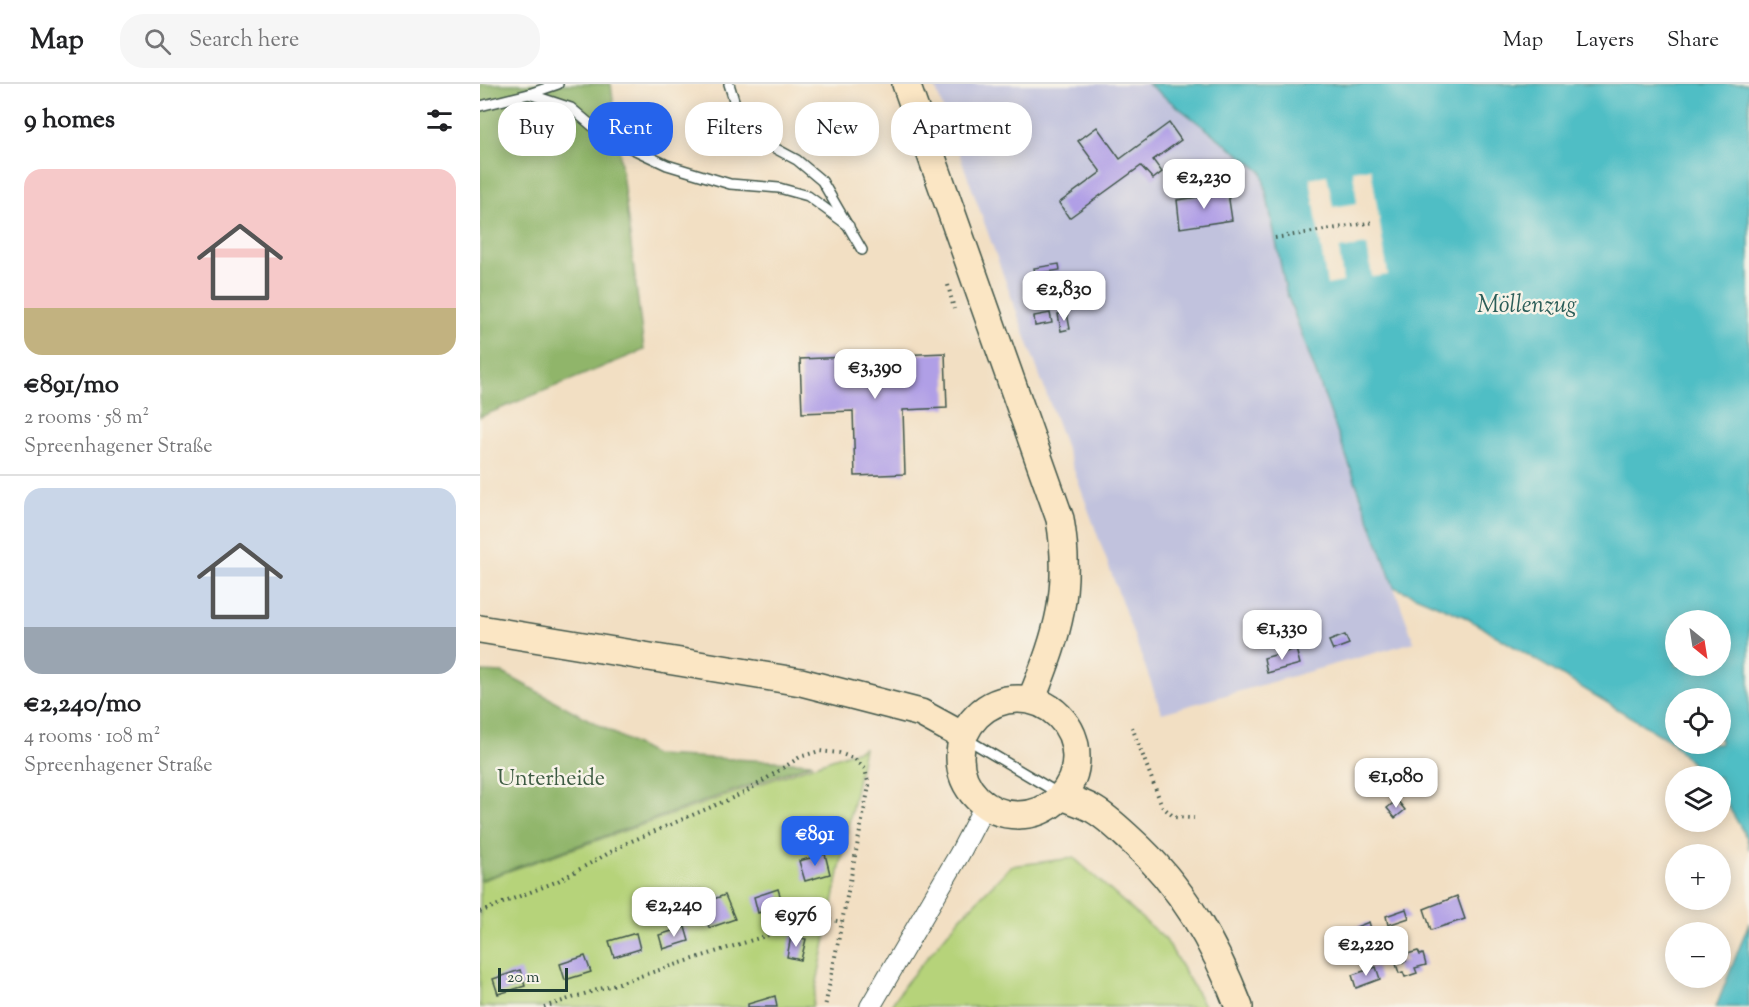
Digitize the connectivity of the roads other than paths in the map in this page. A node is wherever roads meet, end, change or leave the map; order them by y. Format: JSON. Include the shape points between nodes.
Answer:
{"nodes":[{"id":1,"x":558,"y":84,"type":"edge"},
{"id":2,"x":729,"y":84,"type":"edge"},
{"id":3,"x":906,"y":84,"type":"edge"},
{"id":4,"x":529,"y":94,"type":"junction"},
{"id":5,"x":480,"y":106,"type":"edge"},
{"id":6,"x":849,"y":226,"type":"junction"},
{"id":7,"x":862,"y":250,"type":"dead end"},
{"id":8,"x":480,"y":629,"type":"edge"},
{"id":9,"x":1031,"y":700,"type":"junction"},
{"id":10,"x":963,"y":736,"type":"junction"},
{"id":11,"x":1062,"y":796,"type":"junction"},
{"id":12,"x":985,"y":805,"type":"junction"},
{"id":13,"x":870,"y":1007,"type":"edge"},
{"id":14,"x":1239,"y":1007,"type":"edge"}],
"edges":[{"from":1,"to":4,"type":"lane"},
{"from":2,"to":6,"type":"lane","via":[[737,110],[754,137],[797,160],[822,181]]},
{"from":3,"to":9,"type":"main road","via":[[1057,509],[1063,538],[1064,588],[1056,634]]},
{"from":4,"to":5,"type":"lane"},
{"from":4,"to":6,"type":"lane","via":[[571,108],[603,135],[667,165],[730,184],[780,188],[808,196]]},
{"from":6,"to":7,"type":"lane"},
{"from":8,"to":10,"type":"main road","via":[[801,682],[921,713]]},
{"from":9,"to":10,"type":"main road","via":[[998,702],[983,710]]},
{"from":9,"to":11,"type":"main road","via":[[1060,716],[1075,745],[1076,763]]},
{"from":10,"to":11,"type":"lane"},
{"from":10,"to":12,"type":"main road","via":[[962,775],[967,787]]},
{"from":11,"to":12,"type":"main road","via":[[1049,806],[1025,814],[1000,813]]},
{"from":11,"to":14,"type":"main road","via":[[1092,809],[1148,855],[1206,932]]},
{"from":12,"to":13,"type":"street"}]}
